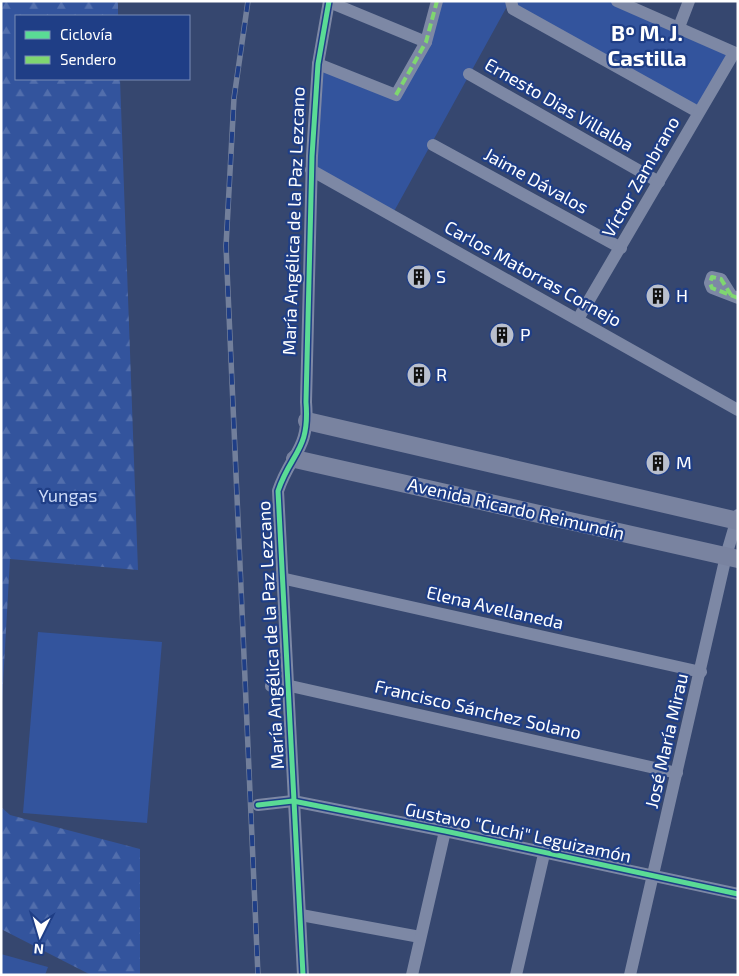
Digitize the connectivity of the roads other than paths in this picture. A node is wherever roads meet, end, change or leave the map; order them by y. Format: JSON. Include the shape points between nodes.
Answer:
{"nodes":[{"id":1,"x":436,"y":1,"type":"edge"},
{"id":2,"x":511,"y":1,"type":"edge"},
{"id":3,"x":617,"y":1,"type":"edge"},
{"id":4,"x":689,"y":1,"type":"edge"},
{"id":5,"x":329,"y":2,"type":"edge"},
{"id":6,"x":679,"y":27,"type":"junction"},
{"id":7,"x":426,"y":42,"type":"junction"},
{"id":8,"x":736,"y":53,"type":"edge"},
{"id":9,"x":318,"y":64,"type":"junction"},
{"id":10,"x":469,"y":74,"type":"dead end"},
{"id":11,"x":698,"y":112,"type":"junction"},
{"id":12,"x":434,"y":144,"type":"dead end"},
{"id":13,"x":311,"y":170,"type":"junction"},
{"id":14,"x":659,"y":182,"type":"junction"},
{"id":15,"x":621,"y":248,"type":"junction"},
{"id":16,"x":578,"y":319,"type":"junction"},
{"id":17,"x":738,"y":410,"type":"edge"},
{"id":18,"x":307,"y":421,"type":"junction"},
{"id":19,"x":295,"y":458,"type":"junction"},
{"id":20,"x":737,"y":519,"type":"edge"},
{"id":21,"x":732,"y":558,"type":"edge"},
{"id":22,"x":281,"y":578,"type":"junction"},
{"id":23,"x":700,"y":672,"type":"junction"},
{"id":24,"x":286,"y":685,"type":"junction"},
{"id":25,"x":271,"y":686,"type":"dead end"},
{"id":26,"x":677,"y":773,"type":"junction"},
{"id":27,"x":293,"y":801,"type":"junction"},
{"id":28,"x":258,"y":805,"type":"dead end"},
{"id":29,"x":446,"y":831,"type":"junction"},
{"id":30,"x":544,"y":854,"type":"junction"},
{"id":31,"x":654,"y":875,"type":"junction"},
{"id":32,"x":738,"y":894,"type":"edge"},
{"id":33,"x":301,"y":915,"type":"junction"},
{"id":34,"x":420,"y":938,"type":"junction"},
{"id":35,"x":303,"y":975,"type":"edge"},
{"id":36,"x":412,"y":975,"type":"edge"},
{"id":37,"x":516,"y":975,"type":"edge"},
{"id":38,"x":630,"y":975,"type":"edge"}],
"edges":[{"from":1,"to":7,"type":"street"},
{"from":2,"to":11,"type":"street","via":[[513,9]]},
{"from":3,"to":6,"type":"street"},
{"from":4,"to":6,"type":"street"},
{"from":5,"to":7,"type":"street"},
{"from":5,"to":9,"type":"street","name":"María Angélica de la Paz Lezcano"},
{"from":6,"to":8,"type":"street"},
{"from":7,"to":9,"type":"street","via":[[396,95]]},
{"from":8,"to":11,"type":"street","name":"Víctor Zambrano"},
{"from":9,"to":13,"type":"street","name":"María Angélica de la Paz Lezcano"},
{"from":10,"to":14,"type":"street","name":"Ernesto Dias Villalba"},
{"from":11,"to":14,"type":"street","name":"Víctor Zambrano"},
{"from":12,"to":15,"type":"street","name":"Jaime Dávalos"},
{"from":13,"to":16,"type":"street","name":"Carlos Matorras Cornejo"},
{"from":13,"to":18,"type":"street","name":"María Angélica de la Paz Lezcano"},
{"from":14,"to":15,"type":"street","name":"Víctor Zambrano"},
{"from":15,"to":16,"type":"street","name":"Víctor Zambrano"},
{"from":16,"to":17,"type":"street","name":"Carlos Matorras Cornejo"},
{"from":18,"to":19,"type":"street","name":"María Angélica de la Paz Lezcano","via":[[305,438]]},
{"from":18,"to":20,"type":"street"},
{"from":19,"to":21,"type":"street","name":"Avenida Ricardo Reimundín"},
{"from":19,"to":22,"type":"street","name":"María Angélica de la Paz Lezcano","via":[[278,491]]},
{"from":20,"to":21,"type":"street","name":"José María Mirau"},
{"from":21,"to":23,"type":"street","name":"José María Mirau"},
{"from":22,"to":23,"type":"street","name":"Elena Avellaneda"},
{"from":22,"to":24,"type":"street","name":"María Angélica de la Paz Lezcano"},
{"from":23,"to":26,"type":"street","name":"José María Mirau"},
{"from":24,"to":25,"type":"street","name":"Francisco Sánchez Solano"},
{"from":24,"to":26,"type":"street","name":"Francisco Sánchez Solano"},
{"from":24,"to":27,"type":"street","name":"María Angélica de la Paz Lezcano"},
{"from":26,"to":31,"type":"street","name":"José María Mirau"},
{"from":27,"to":28,"type":"street","name":"Gustavo \"Cuchi\" Leguizamón"},
{"from":27,"to":29,"type":"street","name":"Gustavo \"Cuchi\" Leguizamón"},
{"from":27,"to":33,"type":"street","name":"María Angélica de la Paz Lezcano"},
{"from":29,"to":30,"type":"street","name":"Gustavo \"Cuchi\" Leguizamón"},
{"from":29,"to":34,"type":"street"},
{"from":30,"to":31,"type":"street","name":"Gustavo \"Cuchi\" Leguizamón"},
{"from":30,"to":37,"type":"street"},
{"from":31,"to":32,"type":"street","name":"Gustavo \"Cuchi\" Leguizamón"},
{"from":31,"to":38,"type":"street","name":"José María Mirau"},
{"from":33,"to":34,"type":"street"},
{"from":33,"to":35,"type":"street","name":"María Angélica de la Paz Lezcano"},
{"from":34,"to":36,"type":"street"}]}
